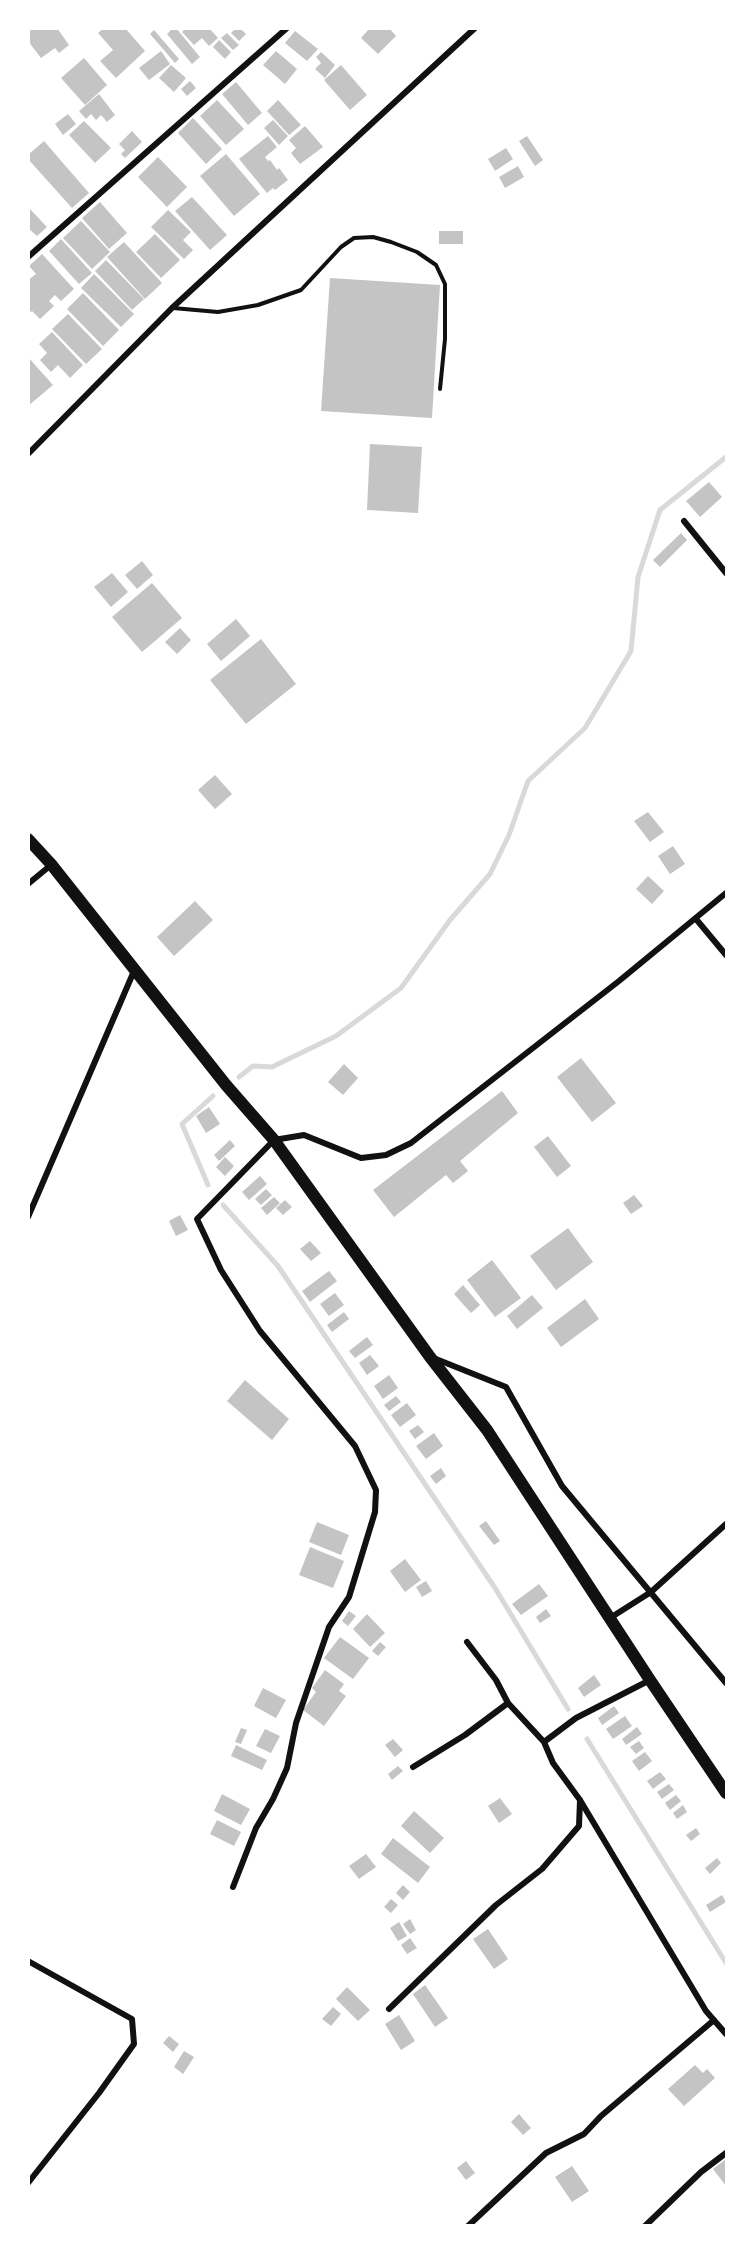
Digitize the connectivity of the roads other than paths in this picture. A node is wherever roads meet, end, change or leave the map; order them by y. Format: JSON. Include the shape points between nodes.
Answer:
{"nodes":[{"id":1,"x":287,"y":28,"type":"edge"},
{"id":2,"x":475,"y":28,"type":"edge"},
{"id":3,"x":28,"y":257,"type":"edge"},
{"id":4,"x":172,"y":308,"type":"junction"},
{"id":5,"x":440,"y":389,"type":"dead end"},
{"id":6,"x":28,"y":454,"type":"edge"},
{"id":7,"x":684,"y":521,"type":"dead end"},
{"id":8,"x":726,"y":573,"type":"edge"},
{"id":9,"x":28,"y":839,"type":"edge"},
{"id":10,"x":51,"y":864,"type":"junction"},
{"id":11,"x":28,"y":884,"type":"edge"},
{"id":12,"x":726,"y":893,"type":"edge"},
{"id":13,"x":696,"y":919,"type":"junction"},
{"id":14,"x":726,"y":955,"type":"edge"},
{"id":15,"x":134,"y":971,"type":"junction"},
{"id":16,"x":274,"y":1140,"type":"junction"},
{"id":17,"x":28,"y":1218,"type":"edge"},
{"id":18,"x":430,"y":1357,"type":"junction"},
{"id":19,"x":726,"y":1524,"type":"edge"},
{"id":20,"x":651,"y":1592,"type":"junction"},
{"id":21,"x":610,"y":1618,"type":"junction"},
{"id":22,"x":467,"y":1642,"type":"dead end"},
{"id":23,"x":650,"y":1680,"type":"junction"},
{"id":24,"x":726,"y":1683,"type":"edge"},
{"id":25,"x":508,"y":1703,"type":"junction"},
{"id":26,"x":544,"y":1742,"type":"junction"},
{"id":27,"x":413,"y":1767,"type":"dead end"},
{"id":28,"x":726,"y":1793,"type":"edge"},
{"id":29,"x":580,"y":1800,"type":"junction"},
{"id":30,"x":233,"y":1887,"type":"dead end"},
{"id":31,"x":28,"y":1961,"type":"edge"},
{"id":32,"x":389,"y":2009,"type":"dead end"},
{"id":33,"x":714,"y":2020,"type":"junction"},
{"id":34,"x":726,"y":2034,"type":"edge"},
{"id":35,"x":726,"y":2153,"type":"edge"},
{"id":36,"x":28,"y":2183,"type":"edge"},
{"id":37,"x":468,"y":2226,"type":"edge"},
{"id":38,"x":645,"y":2226,"type":"edge"}],
"edges":[{"from":1,"to":3,"type":"street"},
{"from":2,"to":4,"type":"street"},
{"from":4,"to":5,"type":"lane","via":[[218,312],[258,305],[301,290],[354,238],[373,237],[391,242],[436,265],[445,284]]},
{"from":4,"to":6,"type":"street"},
{"from":7,"to":8,"type":"street"},
{"from":9,"to":10,"type":"main road"},
{"from":10,"to":11,"type":"street"},
{"from":10,"to":15,"type":"main road"},
{"from":12,"to":13,"type":"street"},
{"from":13,"to":14,"type":"street"},
{"from":13,"to":16,"type":"street","via":[[411,1143],[386,1155],[361,1158],[304,1135]]},
{"from":15,"to":16,"type":"main road"},
{"from":15,"to":17,"type":"street"},
{"from":16,"to":18,"type":"main road"},
{"from":16,"to":30,"type":"street","via":[[197,1219],[221,1270],[260,1331],[355,1446],[370,1474],[376,1501],[349,1597],[329,1627],[314,1667],[286,1768]]},
{"from":18,"to":20,"type":"street","via":[[506,1387],[562,1486]]},
{"from":18,"to":21,"type":"main road","via":[[487,1430]]},
{"from":19,"to":20,"type":"street"},
{"from":20,"to":21,"type":"street"},
{"from":20,"to":24,"type":"street"},
{"from":21,"to":23,"type":"main road"},
{"from":22,"to":25,"type":"street"},
{"from":23,"to":26,"type":"street","via":[[576,1718]]},
{"from":23,"to":28,"type":"main road"},
{"from":25,"to":26,"type":"street"},
{"from":25,"to":27,"type":"street"},
{"from":26,"to":29,"type":"street","via":[[552,1763]]},
{"from":29,"to":32,"type":"street","via":[[579,1826],[542,1869],[496,1905]]},
{"from":29,"to":33,"type":"street"},
{"from":31,"to":36,"type":"street","via":[[132,2019],[134,2044]]},
{"from":33,"to":34,"type":"street"},
{"from":33,"to":37,"type":"street","via":[[584,2133],[546,2153]]},
{"from":35,"to":38,"type":"street"}]}
